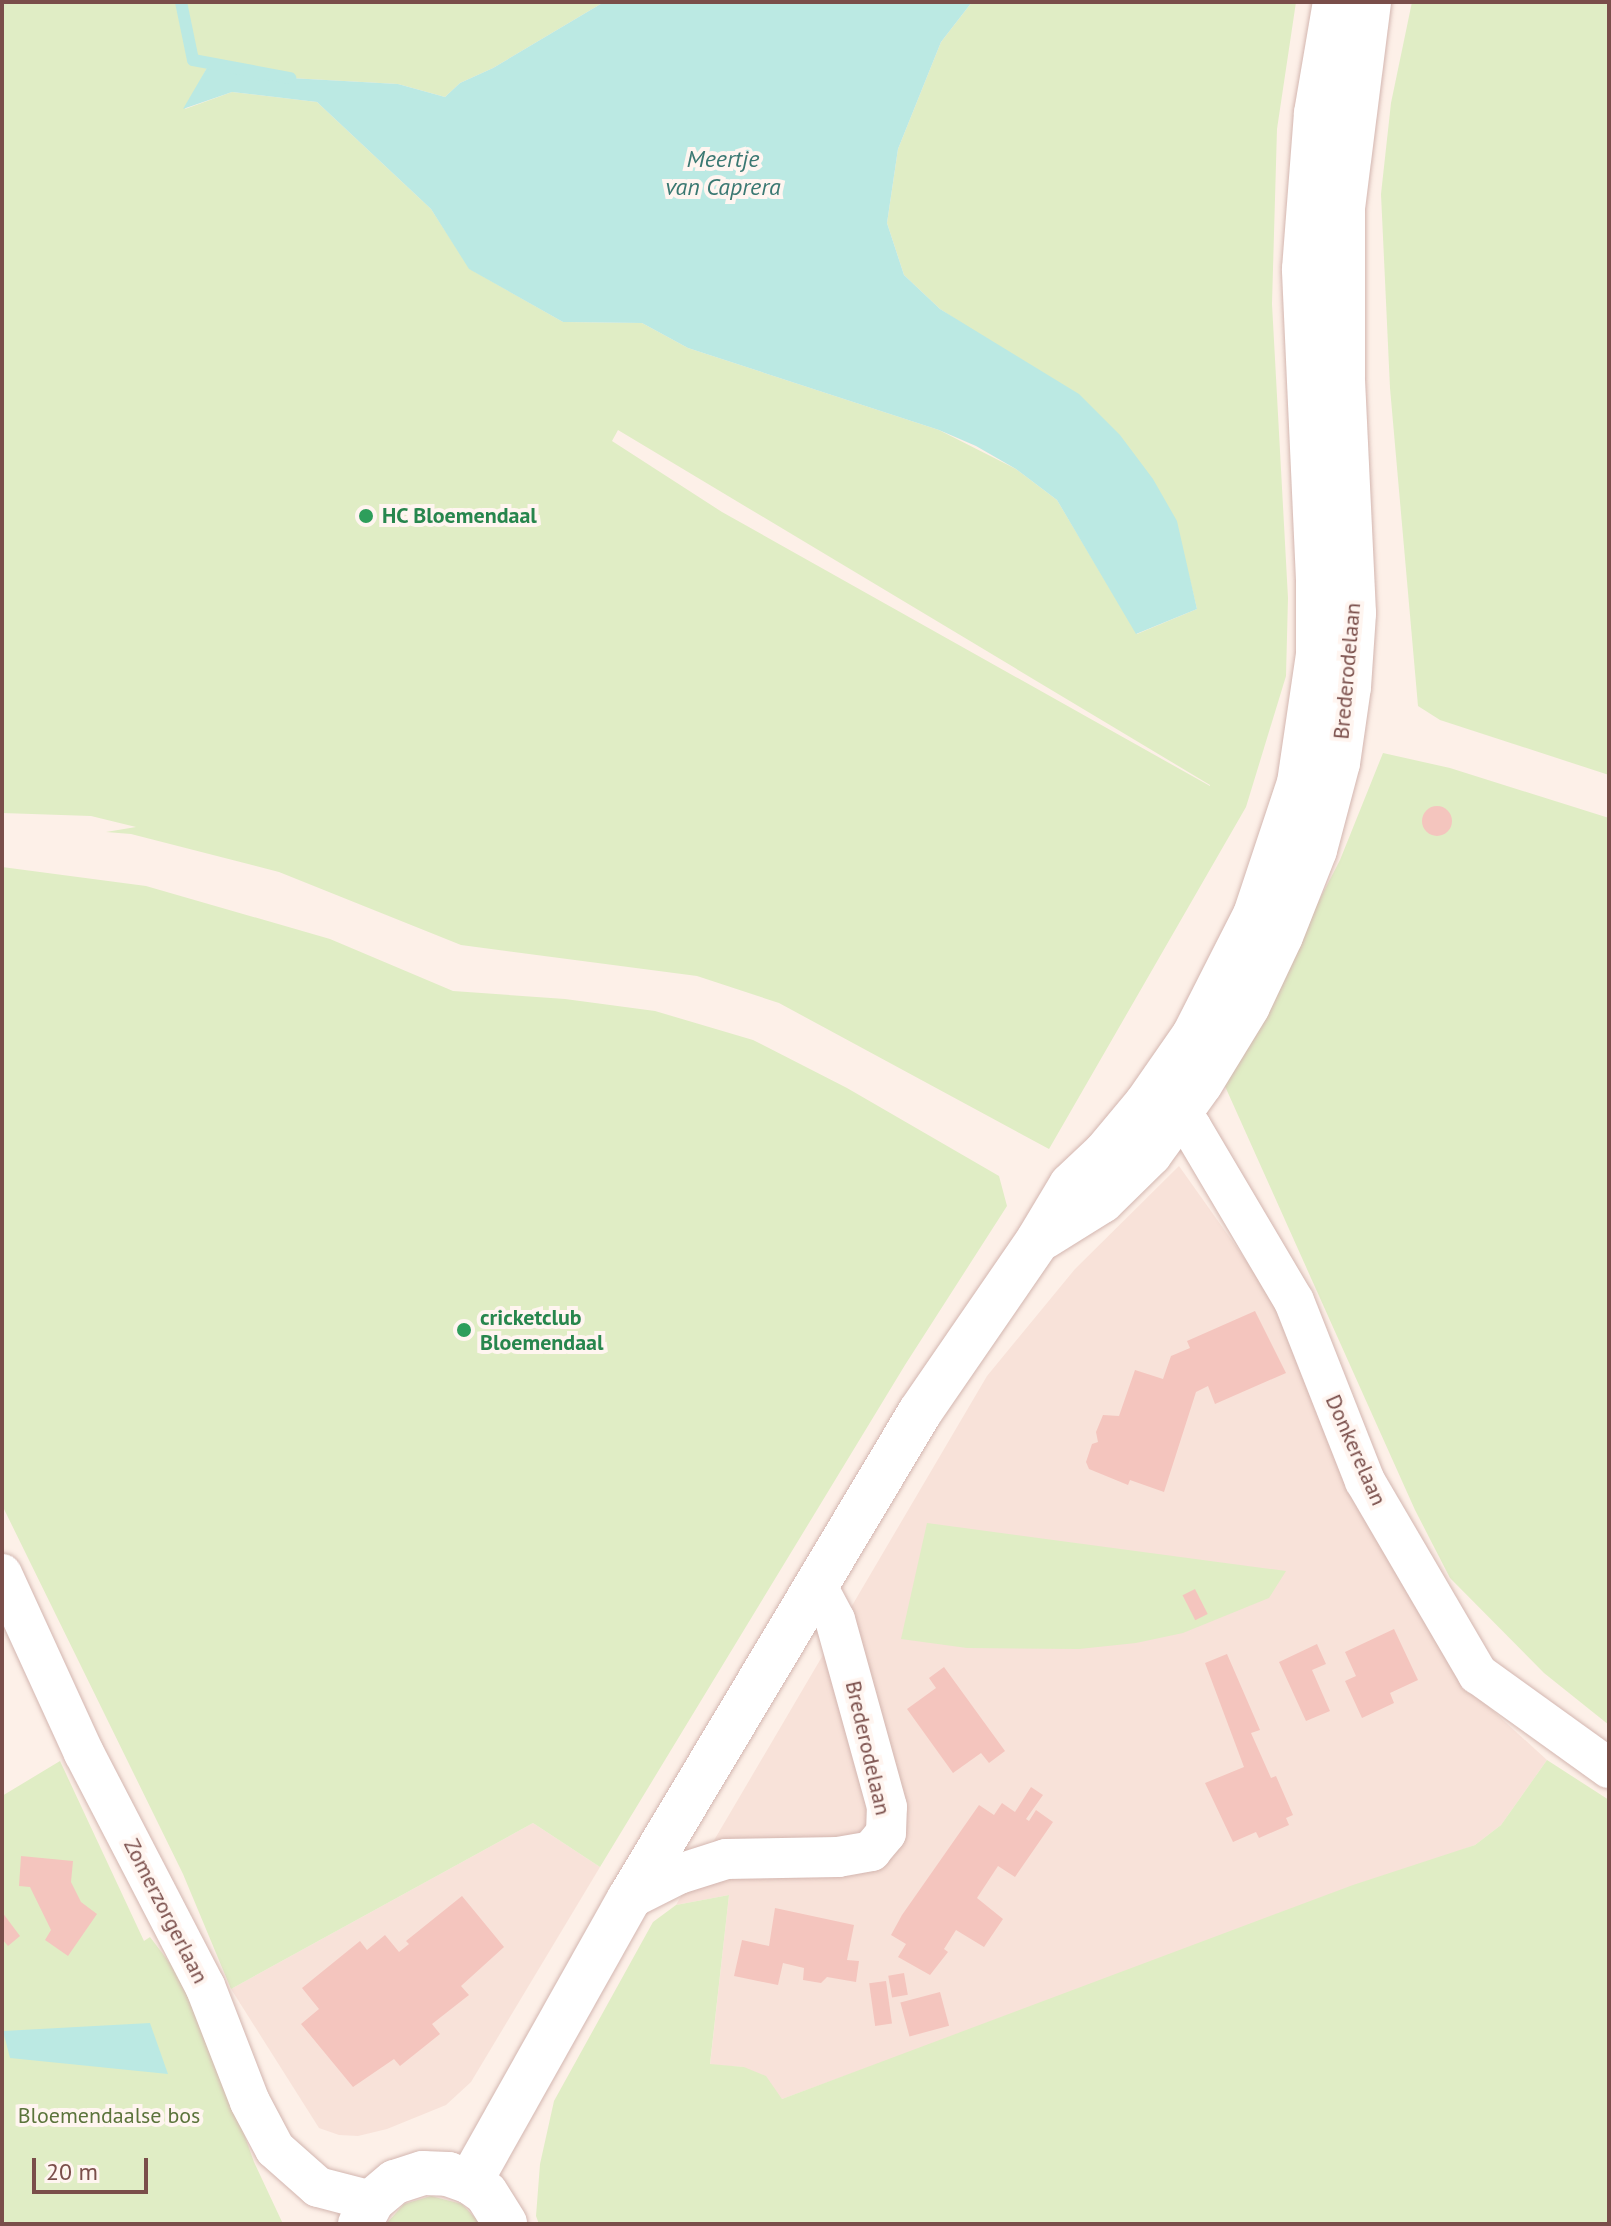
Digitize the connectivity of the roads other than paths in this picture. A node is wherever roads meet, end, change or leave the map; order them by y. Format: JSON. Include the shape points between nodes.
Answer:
{"nodes":[{"id":1,"x":1335,"y":2,"type":"edge"},
{"id":2,"x":1369,"y":2,"type":"edge"},
{"id":3,"x":1330,"y":706,"type":"junction"},
{"id":4,"x":1169,"y":1099,"type":"junction"},
{"id":5,"x":2,"y":1574,"type":"edge"},
{"id":6,"x":817,"y":1586,"type":"junction"},
{"id":7,"x":1609,"y":1768,"type":"edge"},
{"id":8,"x":629,"y":1899,"type":"junction"},
{"id":9,"x":470,"y":2182,"type":"junction"},
{"id":10,"x":366,"y":2213,"type":"edge"},
{"id":11,"x":505,"y":2224,"type":"edge"}],
"edges":[{"from":1,"to":3,"type":"street","name":"Brederodelaan","via":[[1313,141],[1304,269],[1318,654]]},
{"from":2,"to":3,"type":"street","name":"Brederodelaan","via":[[1343,208],[1343,377],[1354,613]]},
{"from":3,"to":4,"type":"street","name":"Brederodelaan","via":[[1338,763],[1315,850],[1281,936],[1248,1006]]},
{"from":4,"to":6,"type":"street","name":"Brederodelaan","via":[[1150,1154],[1102,1201],[1038,1240],[920,1412]]},
{"from":4,"to":7,"type":"street","name":"Donkerelaan","via":[[1294,1301],[1365,1481],[1478,1674]]},
{"from":5,"to":10,"type":"street","name":"Zomerzorgerlaan","via":[[84,1753],[205,1986],[250,2102],[275,2149],[318,2187]]},
{"from":6,"to":8,"type":"street","name":"Brederodelaan"},
{"from":6,"to":8,"type":"street","name":"Brederodelaan","via":[[835,1620],[887,1807],[886,1833],[871,1851],[838,1857],[726,1859],[679,1874]]},
{"from":8,"to":9,"type":"street","name":"Brederodelaan"},
{"from":9,"to":10,"type":"street","via":[[423,2173],[395,2182]]},
{"from":9,"to":11,"type":"street","via":[[486,2193]]}]}
